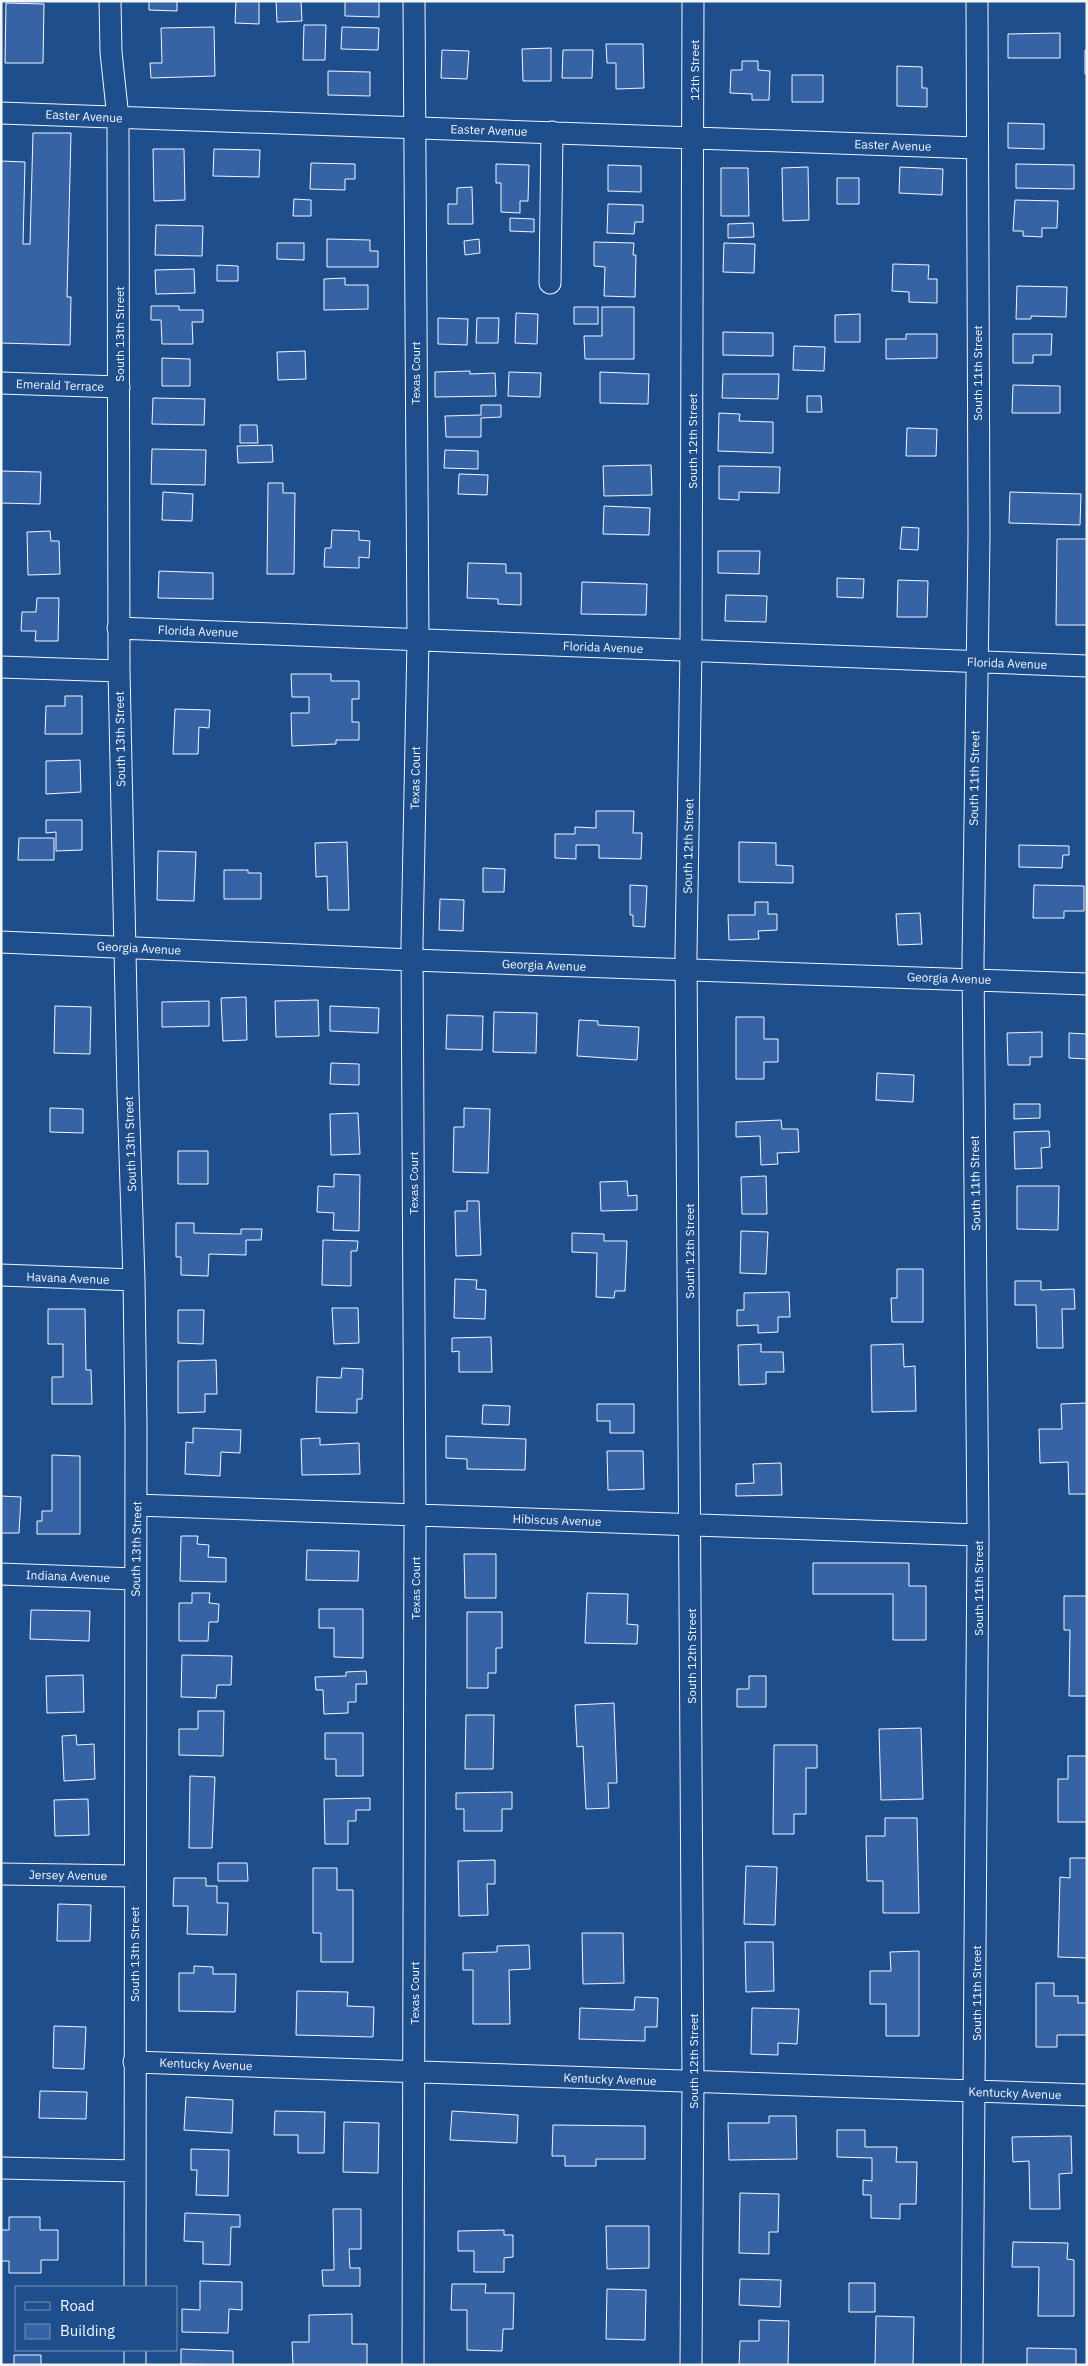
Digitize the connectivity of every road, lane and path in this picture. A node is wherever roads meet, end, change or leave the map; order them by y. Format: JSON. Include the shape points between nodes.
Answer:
{"nodes":[{"id":1,"x":110,"y":1,"type":"edge"},
{"id":2,"x":414,"y":1,"type":"edge"},
{"id":3,"x":693,"y":1,"type":"edge"},
{"id":4,"x":977,"y":1,"type":"edge"},
{"id":5,"x":1,"y":113,"type":"edge"},
{"id":6,"x":118,"y":118,"type":"junction"},
{"id":7,"x":414,"y":127,"type":"junction"},
{"id":8,"x":552,"y":132,"type":"junction"},
{"id":9,"x":694,"y":138,"type":"junction"},
{"id":10,"x":976,"y":148,"type":"junction"},
{"id":11,"x":550,"y":284,"type":"dead end"},
{"id":12,"x":1,"y":383,"type":"edge"},
{"id":13,"x":119,"y":387,"type":"junction"},
{"id":14,"x":118,"y":628,"type":"junction"},
{"id":15,"x":418,"y":640,"type":"junction"},
{"id":16,"x":691,"y":650,"type":"junction"},
{"id":17,"x":975,"y":662,"type":"junction"},
{"id":18,"x":1087,"y":666,"type":"edge"},
{"id":19,"x":1,"y":667,"type":"edge"},
{"id":20,"x":119,"y":671,"type":"junction"},
{"id":21,"x":1,"y":942,"type":"edge"},
{"id":22,"x":125,"y":947,"type":"junction"},
{"id":23,"x":412,"y":960,"type":"junction"},
{"id":24,"x":686,"y":970,"type":"junction"},
{"id":25,"x":973,"y":979,"type":"junction"},
{"id":26,"x":1087,"y":984,"type":"edge"},
{"id":27,"x":1,"y":1275,"type":"edge"},
{"id":28,"x":134,"y":1280,"type":"junction"},
{"id":29,"x":136,"y":1505,"type":"junction"},
{"id":30,"x":415,"y":1515,"type":"junction"},
{"id":31,"x":691,"y":1525,"type":"junction"},
{"id":32,"x":978,"y":1535,"type":"junction"},
{"id":33,"x":1,"y":1574,"type":"edge"},
{"id":34,"x":135,"y":1579,"type":"junction"},
{"id":35,"x":1,"y":1874,"type":"edge"},
{"id":36,"x":134,"y":1876,"type":"junction"},
{"id":37,"x":134,"y":2062,"type":"junction"},
{"id":38,"x":414,"y":2072,"type":"junction"},
{"id":39,"x":693,"y":2082,"type":"junction"},
{"id":40,"x":976,"y":2092,"type":"junction"},
{"id":41,"x":1087,"y":2095,"type":"edge"},
{"id":42,"x":1,"y":2168,"type":"edge"},
{"id":43,"x":135,"y":2171,"type":"junction"},
{"id":44,"x":135,"y":2286,"type":"edge"},
{"id":45,"x":135,"y":2351,"type":"edge"},
{"id":46,"x":135,"y":2365,"type":"edge"},
{"id":47,"x":413,"y":2365,"type":"edge"},
{"id":48,"x":691,"y":2365,"type":"edge"},
{"id":49,"x":972,"y":2365,"type":"edge"}],
"edges":[{"from":1,"to":6,"type":"street","name":"South 13th Street"},
{"from":2,"to":7,"type":"street","name":"Texas Court"},
{"from":3,"to":9,"type":"street","name":"12th Street"},
{"from":4,"to":10,"type":"street","name":"South 11th Street"},
{"from":5,"to":6,"type":"street","name":"Easter Avenue"},
{"from":6,"to":7,"type":"street","name":"Easter Avenue"},
{"from":6,"to":13,"type":"street","name":"South 13th Street"},
{"from":7,"to":8,"type":"street","name":"Easter Avenue"},
{"from":7,"to":15,"type":"street","name":"Texas Court"},
{"from":8,"to":9,"type":"street","name":"Easter Avenue"},
{"from":8,"to":11,"type":"street"},
{"from":9,"to":10,"type":"street","name":"Easter Avenue"},
{"from":9,"to":16,"type":"street","name":"South 12th Street"},
{"from":10,"to":17,"type":"street","name":"South 11th Street","via":[[979,536]]},
{"from":12,"to":13,"type":"street","name":"Emerald Terrace"},
{"from":13,"to":14,"type":"street","name":"South 13th Street"},
{"from":14,"to":15,"type":"street","name":"Florida Avenue"},
{"from":14,"to":20,"type":"street","name":"South 13th Street"},
{"from":15,"to":16,"type":"street","name":"Florida Avenue"},
{"from":15,"to":23,"type":"street","name":"Texas Court"},
{"from":16,"to":17,"type":"street","name":"Florida Avenue"},
{"from":16,"to":24,"type":"street","name":"South 12th Street"},
{"from":17,"to":18,"type":"street","name":"Florida Avenue"},
{"from":17,"to":25,"type":"street","name":"South 11th Street"},
{"from":19,"to":20,"type":"street"},
{"from":20,"to":22,"type":"street","name":"South 13th Street"},
{"from":21,"to":22,"type":"street","name":"Georgia Avenue"},
{"from":22,"to":23,"type":"street","name":"Georgia Avenue"},
{"from":22,"to":28,"type":"street","name":"South 13th Street"},
{"from":23,"to":24,"type":"street","name":"Georgia Avenue"},
{"from":23,"to":30,"type":"street","name":"Texas Court"},
{"from":24,"to":25,"type":"street","name":"Georgia Avenue"},
{"from":24,"to":31,"type":"street","name":"South 12th Street"},
{"from":25,"to":26,"type":"street","name":"Georgia Avenue"},
{"from":25,"to":32,"type":"street","name":"South 11th Street"},
{"from":27,"to":28,"type":"street","name":"Havana Avenue"},
{"from":28,"to":29,"type":"street","name":"South 13th Street"},
{"from":29,"to":30,"type":"street","name":"Hibiscus Avenue"},
{"from":29,"to":34,"type":"street","name":"South 13th Street"},
{"from":30,"to":31,"type":"street","name":"Hibiscus Avenue"},
{"from":30,"to":38,"type":"street","name":"Texas Court"},
{"from":31,"to":32,"type":"street","name":"Hibiscus Avenue"},
{"from":31,"to":39,"type":"street","name":"South 12th Street"},
{"from":32,"to":40,"type":"street","name":"South 11th Street"},
{"from":33,"to":34,"type":"street","name":"Indiana Avenue"},
{"from":34,"to":36,"type":"street","name":"South 13th Street"},
{"from":35,"to":36,"type":"street","name":"Jersey Avenue"},
{"from":36,"to":37,"type":"street","name":"South 13th Street"},
{"from":37,"to":38,"type":"street","name":"Kentucky Avenue"},
{"from":37,"to":43,"type":"street","name":"South 13th Street"},
{"from":38,"to":39,"type":"street","name":"Kentucky Avenue"},
{"from":38,"to":47,"type":"street","name":"Texas Court"},
{"from":39,"to":40,"type":"street","name":"Kentucky Avenue"},
{"from":39,"to":48,"type":"street","name":"South 12th Street"},
{"from":40,"to":41,"type":"street","name":"Kentucky Avenue"},
{"from":40,"to":49,"type":"street","name":"South 11th Street"},
{"from":42,"to":43,"type":"street"},
{"from":43,"to":44,"type":"street","name":"South 13th Street"},
{"from":45,"to":46,"type":"street"}]}
